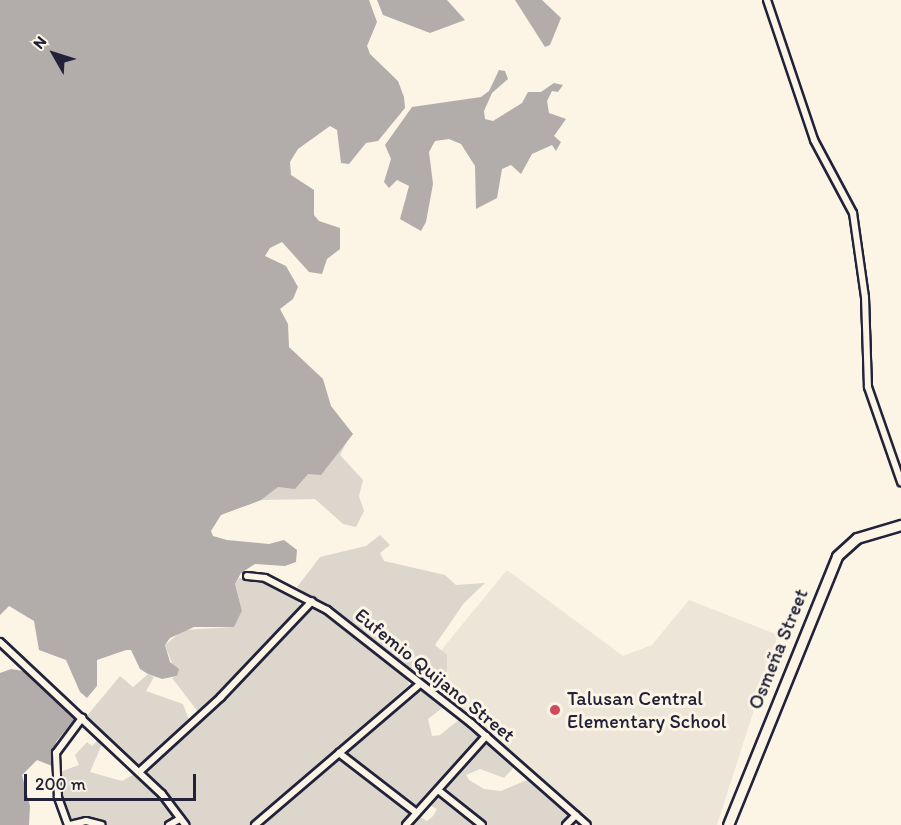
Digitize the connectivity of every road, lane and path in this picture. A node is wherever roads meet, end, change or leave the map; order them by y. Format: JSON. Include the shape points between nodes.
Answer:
{"nodes":[{"id":1,"x":767,"y":0,"type":"edge"},
{"id":2,"x":901,"y":482,"type":"edge"},
{"id":3,"x":901,"y":525,"type":"edge"},
{"id":4,"x":247,"y":576,"type":"dead end"},
{"id":5,"x":312,"y":601,"type":"junction"},
{"id":6,"x":0,"y":642,"type":"edge"},
{"id":7,"x":420,"y":684,"type":"junction"},
{"id":8,"x":82,"y":718,"type":"junction"},
{"id":9,"x":486,"y":736,"type":"junction"},
{"id":10,"x":339,"y":753,"type":"junction"},
{"id":11,"x":139,"y":772,"type":"junction"},
{"id":12,"x":438,"y":790,"type":"junction"},
{"id":13,"x":417,"y":813,"type":"junction"},
{"id":14,"x":576,"y":815,"type":"junction"},
{"id":15,"x":180,"y":819,"type":"junction"},
{"id":16,"x":69,"y":825,"type":"edge"},
{"id":17,"x":102,"y":825,"type":"edge"},
{"id":18,"x":169,"y":825,"type":"edge"},
{"id":19,"x":185,"y":825,"type":"edge"},
{"id":20,"x":255,"y":825,"type":"edge"},
{"id":21,"x":406,"y":825,"type":"edge"},
{"id":22,"x":482,"y":825,"type":"edge"},
{"id":23,"x":566,"y":825,"type":"edge"},
{"id":24,"x":587,"y":825,"type":"edge"},
{"id":25,"x":728,"y":825,"type":"edge"}],
"edges":[{"from":1,"to":2,"type":"street","via":[[814,140],[853,213],[865,297],[868,387]]},
{"from":3,"to":25,"type":"main road","name":"Osmeña Street","via":[[857,538],[837,556]]},
{"from":4,"to":5,"type":"street","name":"Eufemio Quijano Street","via":[[265,578]]},
{"from":5,"to":7,"type":"street","name":"Eufemio Quijano Street"},
{"from":5,"to":11,"type":"street","via":[[221,697]]},
{"from":6,"to":8,"type":"street"},
{"from":7,"to":9,"type":"street","name":"Eufemio Quijano Street"},
{"from":7,"to":10,"type":"street"},
{"from":8,"to":11,"type":"street"},
{"from":8,"to":16,"type":"street","via":[[56,753],[58,797]]},
{"from":9,"to":12,"type":"street"},
{"from":9,"to":14,"type":"street","name":"Eufemio Quijano Street"},
{"from":10,"to":13,"type":"street"},
{"from":10,"to":20,"type":"street"},
{"from":11,"to":15,"type":"street"},
{"from":12,"to":13,"type":"street"},
{"from":12,"to":22,"type":"street"},
{"from":13,"to":21,"type":"street"},
{"from":14,"to":23,"type":"street"},
{"from":14,"to":24,"type":"street","name":"Eufemio Quijano Street"},
{"from":15,"to":18,"type":"street"},
{"from":15,"to":19,"type":"street"},
{"from":16,"to":17,"type":"street","via":[[86,821]]}]}
